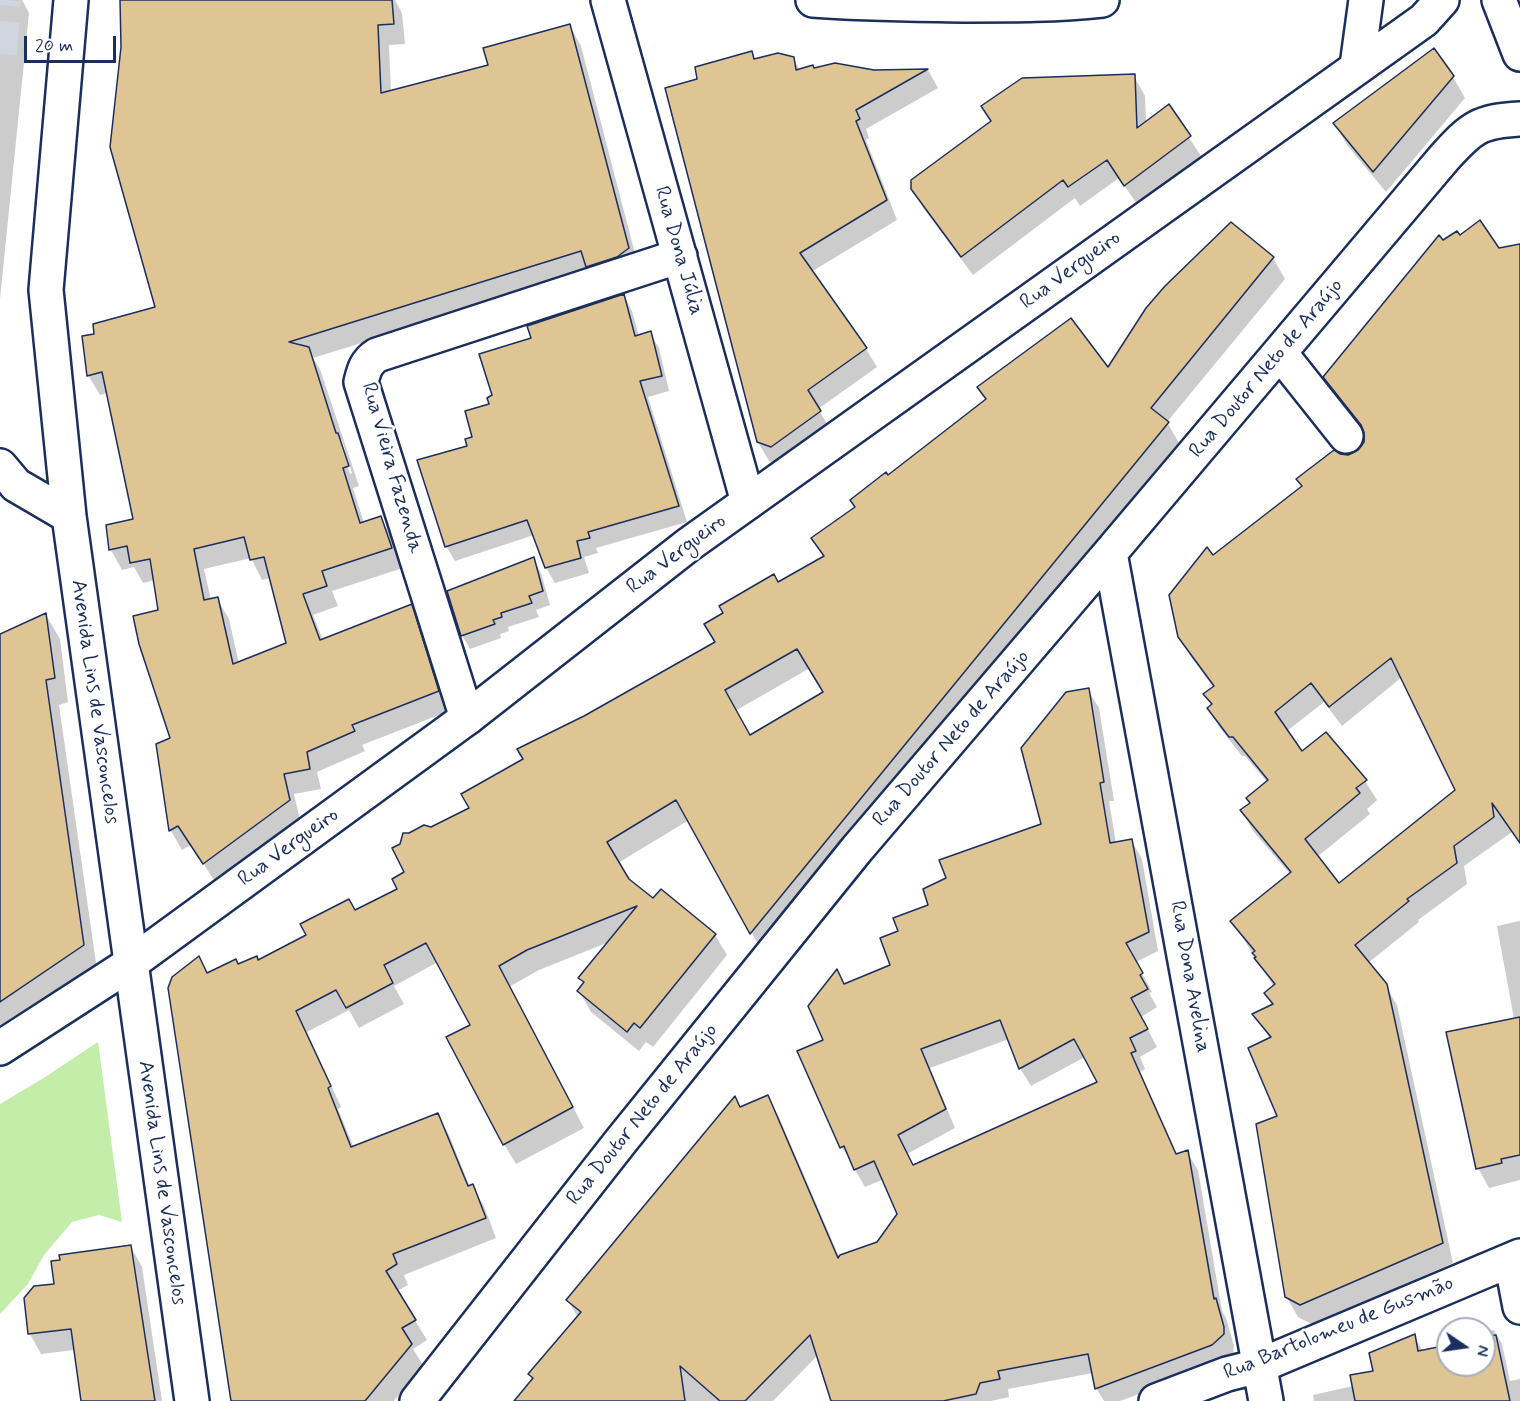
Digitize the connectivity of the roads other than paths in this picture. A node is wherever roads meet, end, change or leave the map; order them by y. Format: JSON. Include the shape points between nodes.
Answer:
{"nodes":[{"id":1,"x":71,"y":0,"type":"edge"},
{"id":2,"x":608,"y":0,"type":"edge"},
{"id":3,"x":813,"y":0,"type":"edge"},
{"id":4,"x":1102,"y":0,"type":"edge"},
{"id":5,"x":1366,"y":0,"type":"edge"},
{"id":6,"x":1442,"y":0,"type":"edge"},
{"id":7,"x":1499,"y":0,"type":"edge"},
{"id":8,"x":1520,"y":54,"type":"edge"},
{"id":9,"x":1357,"y":66,"type":"junction"},
{"id":10,"x":1520,"y":119,"type":"edge"},
{"id":11,"x":680,"y":256,"type":"junction"},
{"id":12,"x":1280,"y":353,"type":"junction"},
{"id":13,"x":1346,"y":436,"type":"dead end"},
{"id":14,"x":0,"y":466,"type":"edge"},
{"id":15,"x":748,"y":502,"type":"junction"},
{"id":16,"x":69,"y":516,"type":"junction"},
{"id":17,"x":1110,"y":554,"type":"junction"},
{"id":18,"x":467,"y":718,"type":"junction"},
{"id":19,"x":130,"y":964,"type":"junction"},
{"id":20,"x":0,"y":1048,"type":"edge"},
{"id":21,"x":1515,"y":1258,"type":"edge"},
{"id":22,"x":1520,"y":1307,"type":"edge"},
{"id":23,"x":1259,"y":1366,"type":"junction"},
{"id":24,"x":192,"y":1401,"type":"edge"},
{"id":25,"x":417,"y":1401,"type":"edge"},
{"id":26,"x":1156,"y":1401,"type":"edge"},
{"id":27,"x":1266,"y":1401,"type":"edge"}],
"edges":[{"from":1,"to":16,"type":"street","name":"Avenida Lins de Vasconcelos","via":[[46,290]]},
{"from":2,"to":11,"type":"street","name":"Rua Dona Júlia"},
{"from":3,"to":4,"type":"street","via":[[995,5]]},
{"from":5,"to":9,"type":"street"},
{"from":6,"to":9,"type":"street","name":"Rua Vergueiro","via":[[1424,20]]},
{"from":7,"to":8,"type":"street"},
{"from":9,"to":15,"type":"street","name":"Rua Vergueiro"},
{"from":10,"to":12,"type":"street","name":"Rua Doutor Neto de Araújo","via":[[1484,123],[1463,137]]},
{"from":11,"to":15,"type":"street","name":"Rua Dona Júlia"},
{"from":11,"to":18,"type":"street","name":"Rua Vieira Fazenda","via":[[377,354],[364,368],[361,382]]},
{"from":12,"to":13,"type":"street"},
{"from":12,"to":17,"type":"street","name":"Rua Doutor Neto de Araújo"},
{"from":14,"to":16,"type":"street","via":[[16,485]]},
{"from":15,"to":18,"type":"street","name":"Rua Vergueiro","via":[[688,544]]},
{"from":16,"to":19,"type":"street","name":"Avenida Lins de Vasconcelos"},
{"from":17,"to":23,"type":"street","name":"Rua Dona Avelina"},
{"from":17,"to":25,"type":"street","name":"Rua Doutor Neto de Araújo","via":[[857,849]]},
{"from":18,"to":19,"type":"street","name":"Rua Vergueiro"},
{"from":19,"to":20,"type":"street","name":"Rua Vergueiro"},
{"from":19,"to":24,"type":"street","name":"Avenida Lins de Vasconcelos"},
{"from":21,"to":22,"type":"street"},
{"from":21,"to":23,"type":"street","name":"Rua Bartolomeu de Gusmão"},
{"from":23,"to":26,"type":"street","name":"Rua Bartolomeu de Gusmão"},
{"from":23,"to":27,"type":"street","name":"Rua Dona Avelina"}]}
